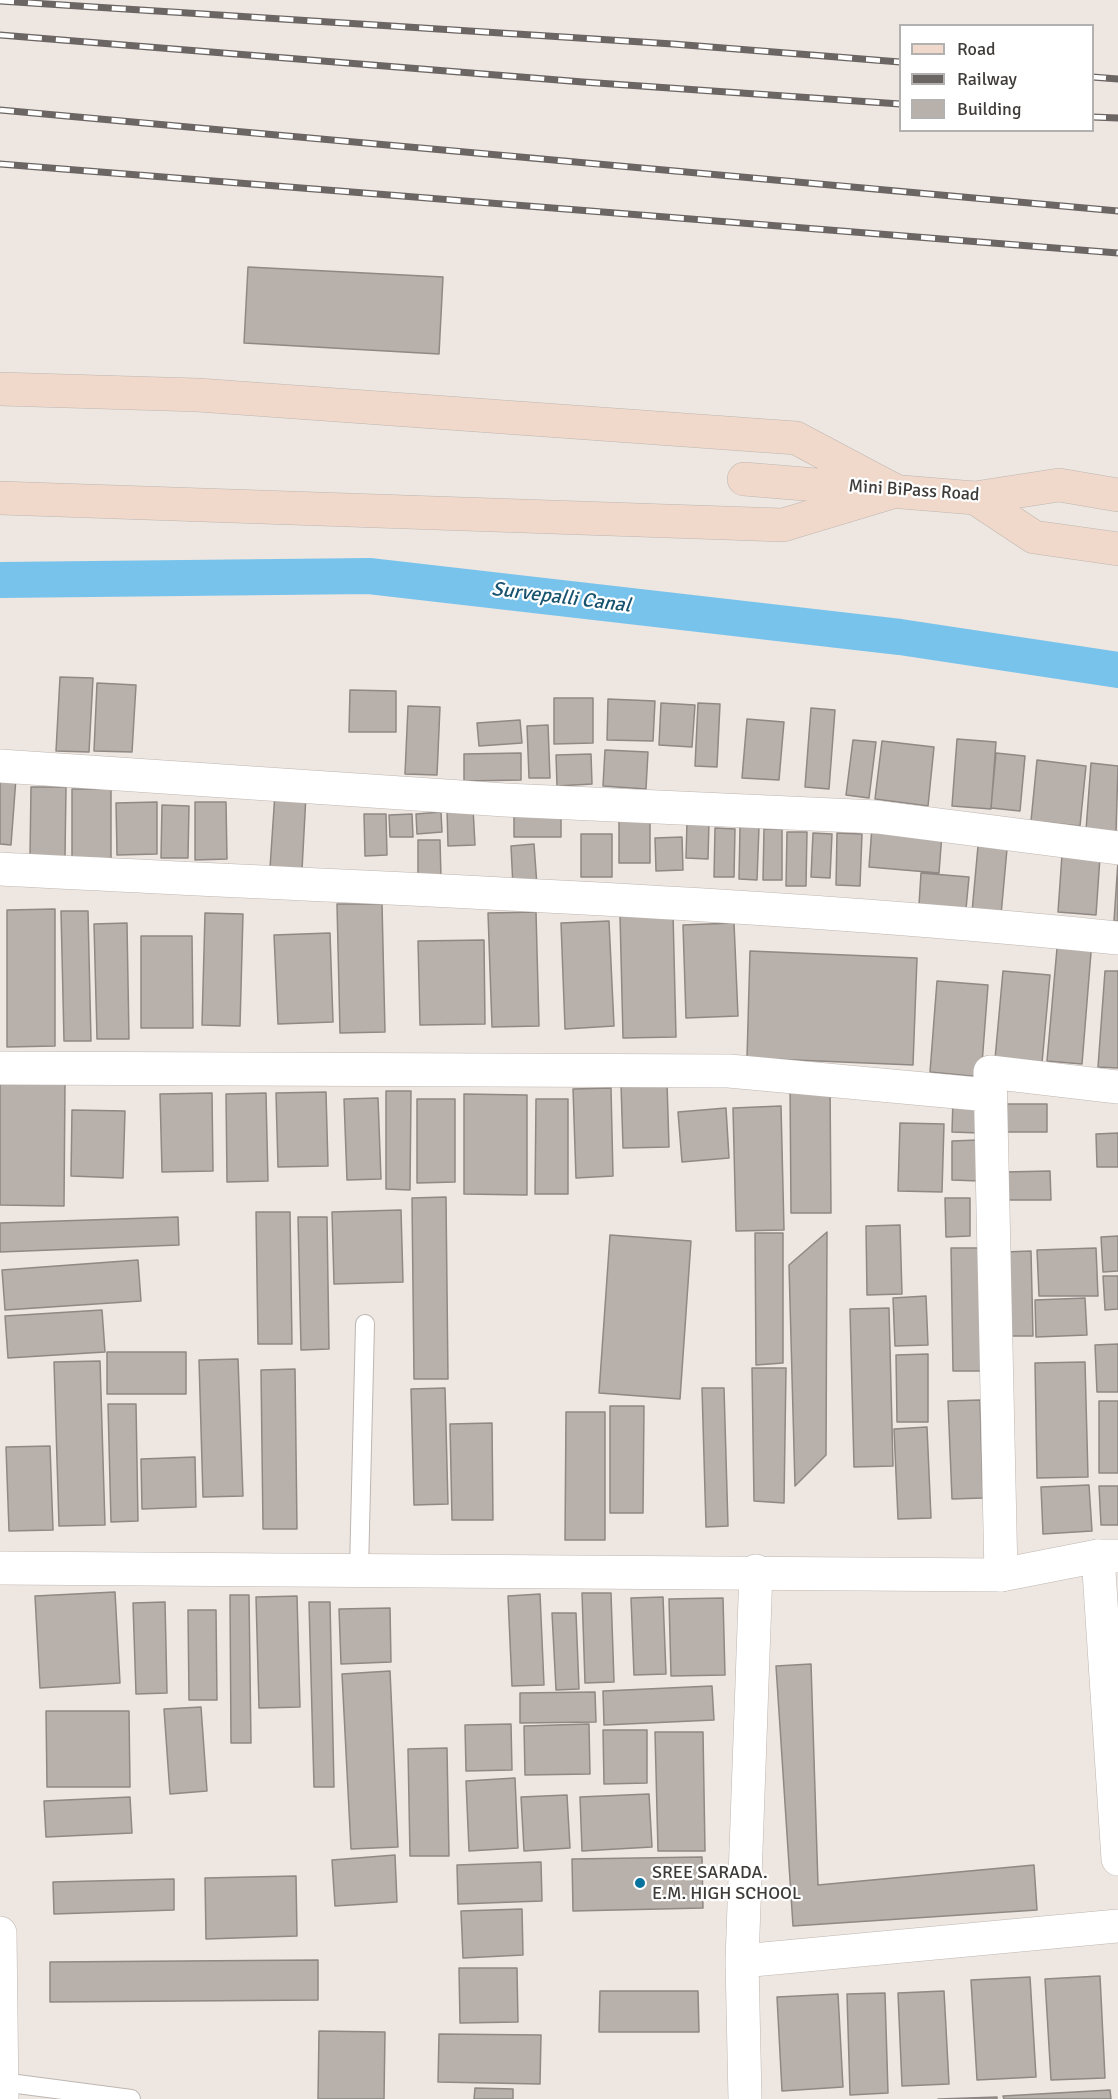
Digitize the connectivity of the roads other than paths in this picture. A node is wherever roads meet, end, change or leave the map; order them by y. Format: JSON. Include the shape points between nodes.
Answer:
{"nodes":[{"id":1,"x":0,"y":389,"type":"edge"},
{"id":2,"x":744,"y":479,"type":"dead end"},
{"id":3,"x":896,"y":491,"type":"junction"},
{"id":4,"x":1118,"y":495,"type":"edge"},
{"id":5,"x":0,"y":498,"type":"edge"},
{"id":6,"x":975,"y":498,"type":"junction"},
{"id":7,"x":1118,"y":549,"type":"edge"},
{"id":8,"x":0,"y":766,"type":"edge"},
{"id":9,"x":1118,"y":848,"type":"edge"},
{"id":10,"x":0,"y":869,"type":"edge"},
{"id":11,"x":1118,"y":939,"type":"edge"},
{"id":12,"x":0,"y":1068,"type":"edge"},
{"id":13,"x":1118,"y":1087,"type":"edge"},
{"id":14,"x":989,"y":1095,"type":"junction"},
{"id":15,"x":365,"y":1324,"type":"dead end"},
{"id":16,"x":1108,"y":1556,"type":"edge"},
{"id":17,"x":0,"y":1568,"type":"edge"},
{"id":18,"x":359,"y":1570,"type":"junction"},
{"id":19,"x":756,"y":1571,"type":"junction"},
{"id":20,"x":1001,"y":1575,"type":"junction"},
{"id":21,"x":1118,"y":1859,"type":"edge"},
{"id":22,"x":1118,"y":1926,"type":"edge"},
{"id":23,"x":0,"y":1934,"type":"edge"},
{"id":24,"x":742,"y":1961,"type":"junction"},
{"id":25,"x":2,"y":2090,"type":"edge"},
{"id":26,"x":131,"y":2099,"type":"edge"},
{"id":27,"x":745,"y":2099,"type":"edge"}],
"edges":[{"from":1,"to":3,"type":"main road","via":[[198,395],[796,438]]},
{"from":2,"to":3,"type":"main road","name":"Mini BiPass Road"},
{"from":3,"to":5,"type":"main road","via":[[783,525]]},
{"from":3,"to":6,"type":"main road","name":"Mini BiPass Road"},
{"from":4,"to":6,"type":"main road","name":"Mini BiPass Road","via":[[1059,485]]},
{"from":6,"to":7,"type":"main road","via":[[1034,537]]},
{"from":8,"to":9,"type":"street","via":[[505,800],[877,817]]},
{"from":10,"to":11,"type":"street","via":[[726,907]]},
{"from":12,"to":14,"type":"street","via":[[729,1071]]},
{"from":13,"to":14,"type":"street","via":[[990,1072]]},
{"from":14,"to":20,"type":"street"},
{"from":15,"to":18,"type":"lane"},
{"from":16,"to":20,"type":"street"},
{"from":16,"to":21,"type":"street"},
{"from":17,"to":18,"type":"street"},
{"from":18,"to":19,"type":"street"},
{"from":19,"to":20,"type":"street"},
{"from":19,"to":24,"type":"street"},
{"from":22,"to":24,"type":"street"},
{"from":23,"to":25,"type":"street"},
{"from":24,"to":27,"type":"street"},
{"from":25,"to":26,"type":"lane"}]}
